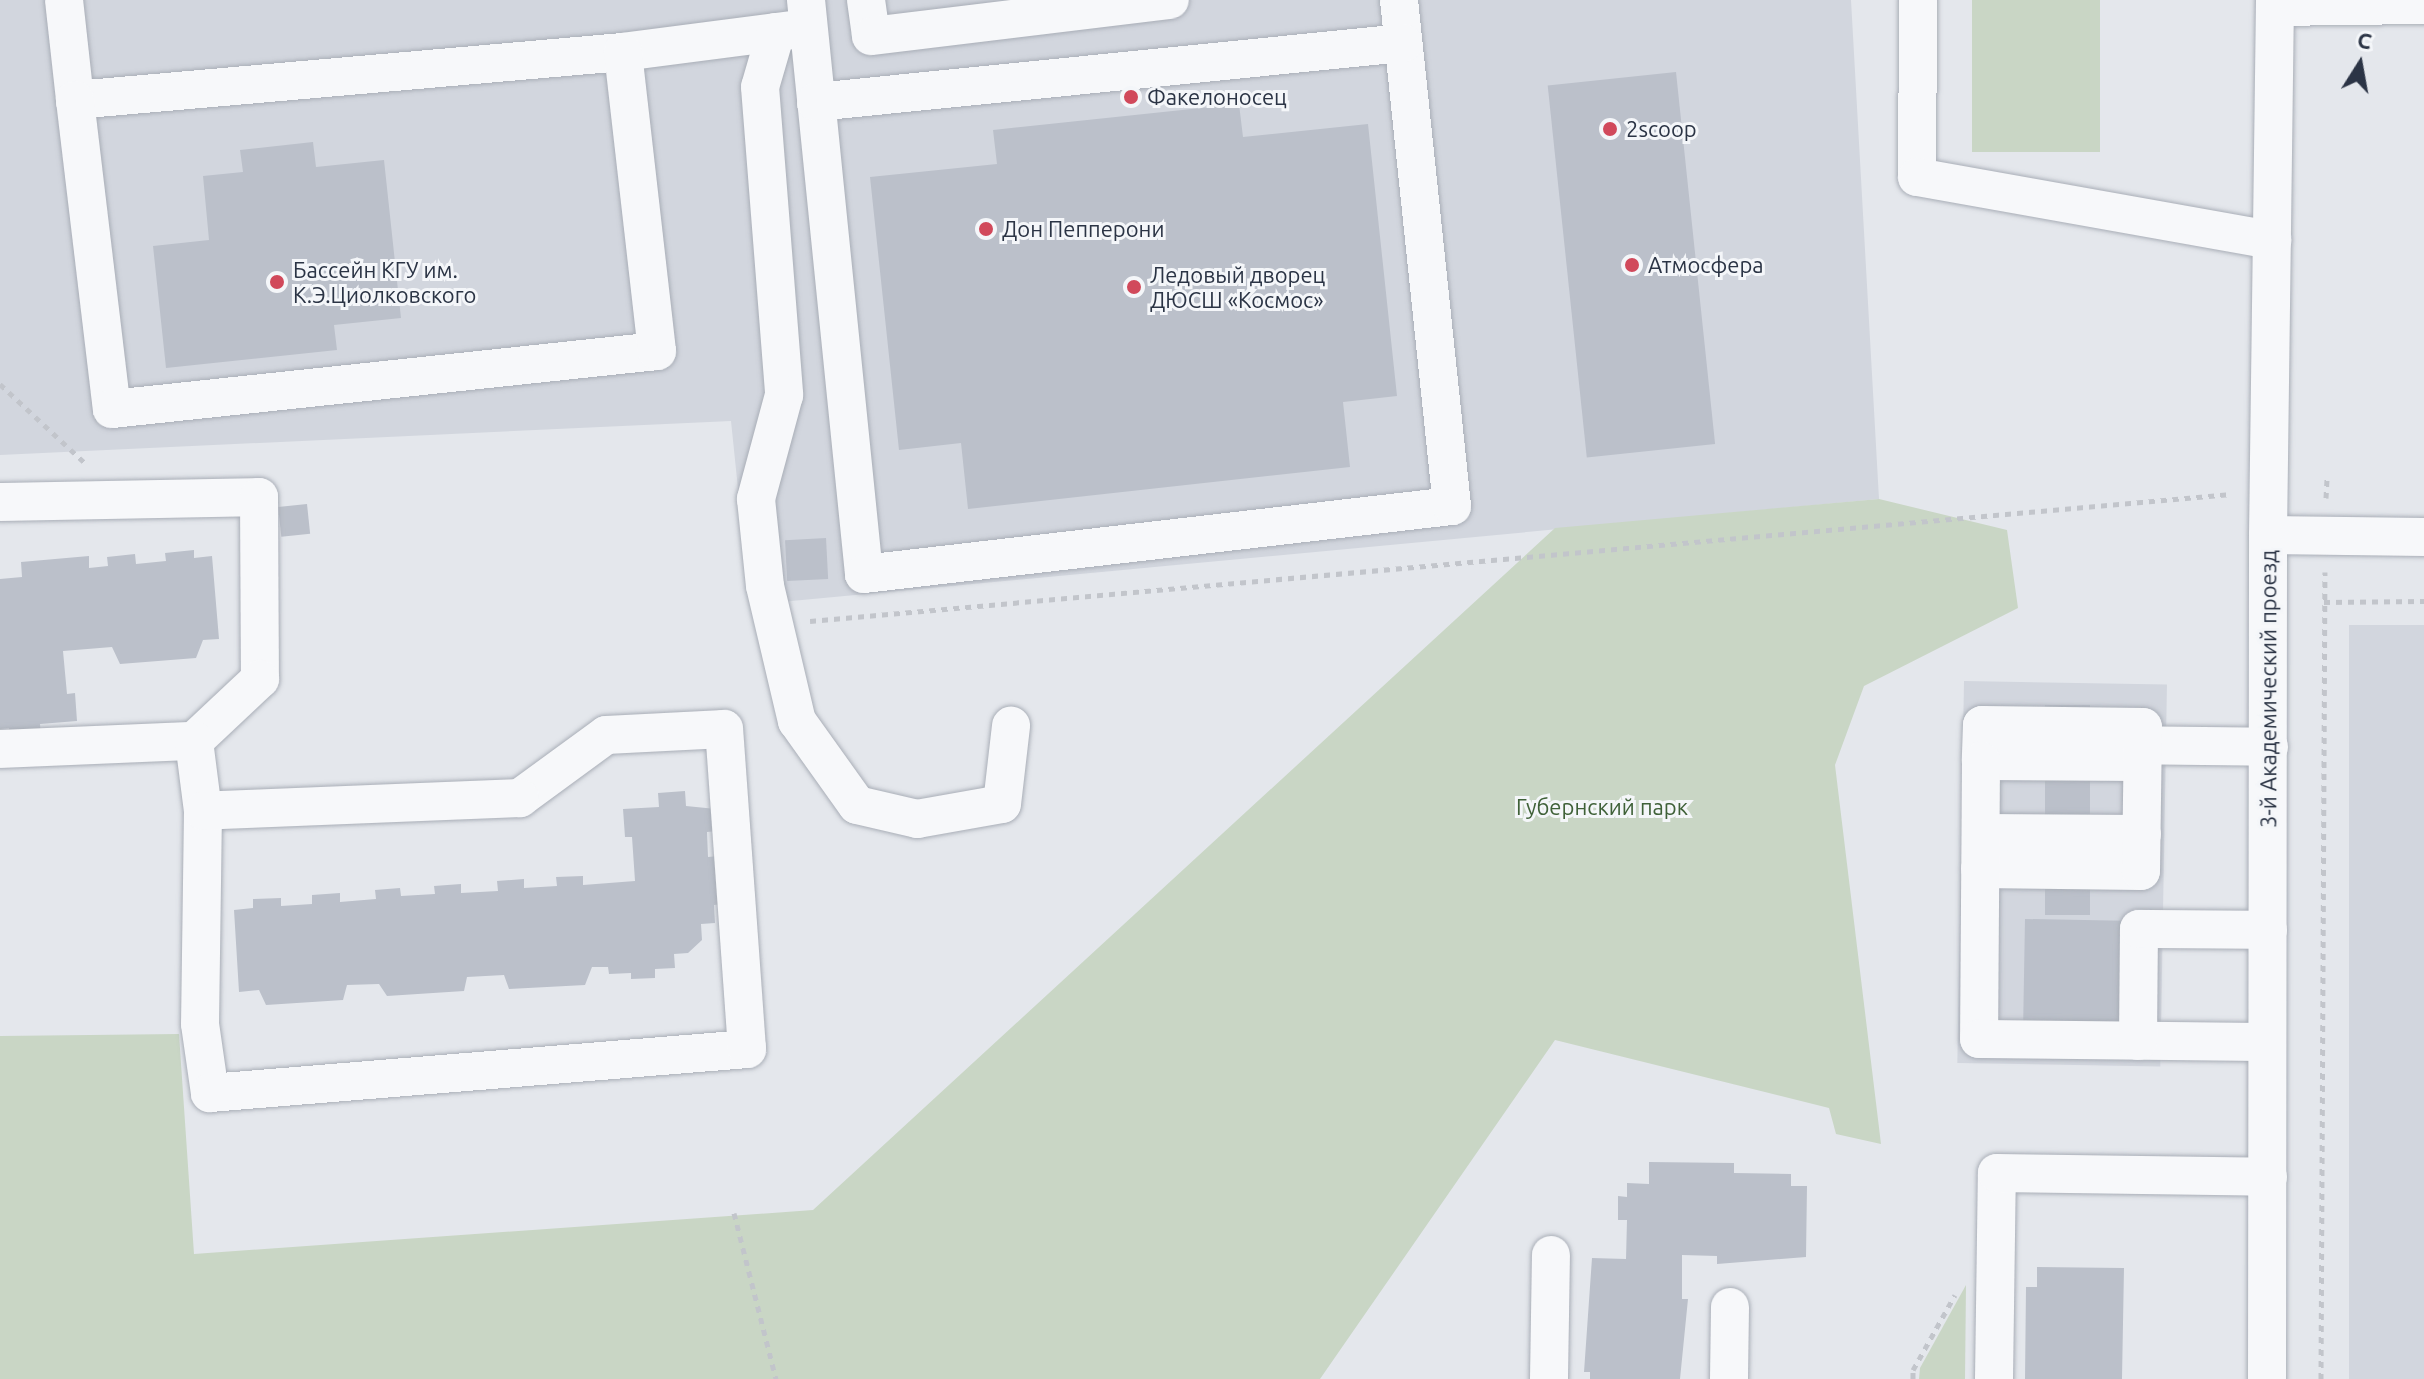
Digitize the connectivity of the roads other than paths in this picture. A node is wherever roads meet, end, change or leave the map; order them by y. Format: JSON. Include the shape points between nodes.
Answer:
{"nodes":[{"id":1,"x":64,"y":0,"type":"edge"},
{"id":2,"x":866,"y":0,"type":"edge"},
{"id":3,"x":1170,"y":0,"type":"edge"},
{"id":4,"x":1399,"y":0,"type":"edge"},
{"id":5,"x":1918,"y":0,"type":"edge"},
{"id":6,"x":2275,"y":4,"type":"edge"},
{"id":7,"x":2424,"y":5,"type":"edge"},
{"id":8,"x":797,"y":20,"type":"edge"},
{"id":9,"x":1403,"y":43,"type":"junction"},
{"id":10,"x":623,"y":52,"type":"junction"},
{"id":11,"x":75,"y":100,"type":"junction"},
{"id":12,"x":816,"y":102,"type":"junction"},
{"id":13,"x":2272,"y":240,"type":"junction"},
{"id":14,"x":0,"y":502,"type":"edge"},
{"id":15,"x":2268,"y":535,"type":"junction"},
{"id":16,"x":2424,"y":537,"type":"edge"},
{"id":17,"x":1011,"y":726,"type":"dead end"},
{"id":18,"x":194,"y":741,"type":"junction"},
{"id":19,"x":2142,"y":745,"type":"junction"},
{"id":20,"x":2269,"y":747,"type":"junction"},
{"id":21,"x":0,"y":749,"type":"edge"},
{"id":22,"x":203,"y":811,"type":"junction"},
{"id":23,"x":1981,"y":851,"type":"junction"},
{"id":24,"x":2268,"y":930,"type":"junction"},
{"id":25,"x":2138,"y":1041,"type":"junction"},
{"id":26,"x":2266,"y":1042,"type":"junction"},
{"id":27,"x":2268,"y":1177,"type":"junction"},
{"id":28,"x":1551,"y":1255,"type":"dead end"},
{"id":29,"x":1730,"y":1307,"type":"dead end"},
{"id":30,"x":1549,"y":1379,"type":"edge"},
{"id":31,"x":1729,"y":1379,"type":"edge"},
{"id":32,"x":1994,"y":1379,"type":"edge"},
{"id":33,"x":2267,"y":1379,"type":"edge"}],
"edges":[{"from":1,"to":11,"type":"street"},
{"from":2,"to":3,"type":"street","via":[[871,36]]},
{"from":4,"to":9,"type":"street"},
{"from":5,"to":13,"type":"street","via":[[1917,177]]},
{"from":6,"to":7,"type":"street"},
{"from":6,"to":13,"type":"street","name":"3-й Академический проезд"},
{"from":8,"to":10,"type":"street"},
{"from":8,"to":12,"type":"street"},
{"from":8,"to":17,"type":"street","via":[[760,87],[784,395],[756,499],[774,624],[797,721],[857,805],[917,819],[1002,804]]},
{"from":9,"to":12,"type":"street"},
{"from":9,"to":12,"type":"street","via":[[1452,506],[864,574]]},
{"from":10,"to":11,"type":"street"},
{"from":10,"to":11,"type":"street","via":[[657,351],[112,409]]},
{"from":13,"to":15,"type":"street","name":"3-й Академический проезд"},
{"from":14,"to":18,"type":"street","via":[[259,497],[260,679]]},
{"from":15,"to":16,"type":"street"},
{"from":15,"to":20,"type":"street","name":"3-й Академический проезд"},
{"from":18,"to":21,"type":"street"},
{"from":18,"to":22,"type":"street"},
{"from":19,"to":20,"type":"street"},
{"from":19,"to":23,"type":"street","via":[[2141,853]]},
{"from":19,"to":23,"type":"street","via":[[1982,725]]},
{"from":20,"to":24,"type":"street","name":"3-й Академический проезд"},
{"from":22,"to":22,"type":"street","via":[[200,1024],[210,1093],[747,1049],[724,729],[606,735],[520,798]]},
{"from":23,"to":25,"type":"street","via":[[1979,1039]]},
{"from":24,"to":25,"type":"street","via":[[2139,929]]},
{"from":24,"to":26,"type":"street","name":"3-й Академический проезд"},
{"from":25,"to":26,"type":"street"},
{"from":26,"to":27,"type":"street","name":"3-й Академический проезд"},
{"from":27,"to":32,"type":"street","via":[[1997,1173]]},
{"from":27,"to":33,"type":"street","name":"3-й Академический проезд"},
{"from":28,"to":30,"type":"street"},
{"from":29,"to":31,"type":"street"}]}
